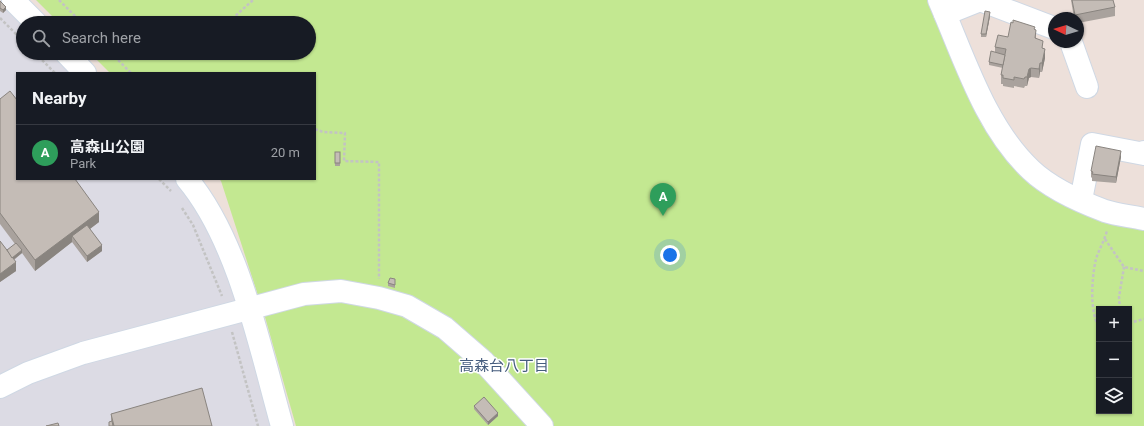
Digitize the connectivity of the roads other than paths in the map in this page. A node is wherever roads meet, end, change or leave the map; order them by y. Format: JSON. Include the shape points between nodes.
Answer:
{"nodes":[{"id":1,"x":13,"y":0,"type":"edge"},
{"id":2,"x":942,"y":7,"type":"edge"},
{"id":3,"x":29,"y":16,"type":"edge"},
{"id":4,"x":1048,"y":26,"type":"edge"},
{"id":5,"x":1073,"y":48,"type":"edge"},
{"id":6,"x":73,"y":60,"type":"edge"},
{"id":7,"x":85,"y":72,"type":"edge"},
{"id":8,"x":1086,"y":87,"type":"dead end"},
{"id":9,"x":1144,"y":152,"type":"edge"},
{"id":10,"x":189,"y":180,"type":"edge"},
{"id":11,"x":1081,"y":200,"type":"junction"},
{"id":12,"x":1144,"y":219,"type":"edge"},
{"id":13,"x":250,"y":309,"type":"junction"},
{"id":14,"x":0,"y":387,"type":"edge"},
{"id":15,"x":282,"y":426,"type":"edge"},
{"id":16,"x":542,"y":426,"type":"edge"}],
"edges":[{"from":1,"to":3,"type":"street"},
{"from":2,"to":4,"type":"street","via":[[980,0]]},
{"from":2,"to":11,"type":"street","via":[[991,120],[1032,171],[1068,195]]},
{"from":5,"to":8,"type":"street"},
{"from":6,"to":7,"type":"street"},
{"from":9,"to":11,"type":"street","via":[[1092,144]]},
{"from":10,"to":13,"type":"street","via":[[202,197],[227,246]]},
{"from":11,"to":12,"type":"street","via":[[1112,212]]},
{"from":13,"to":14,"type":"street","via":[[83,353],[28,373]]},
{"from":13,"to":15,"type":"street"},
{"from":13,"to":16,"type":"street","via":[[304,294],[341,291],[407,306],[445,328],[483,361]]}]}
